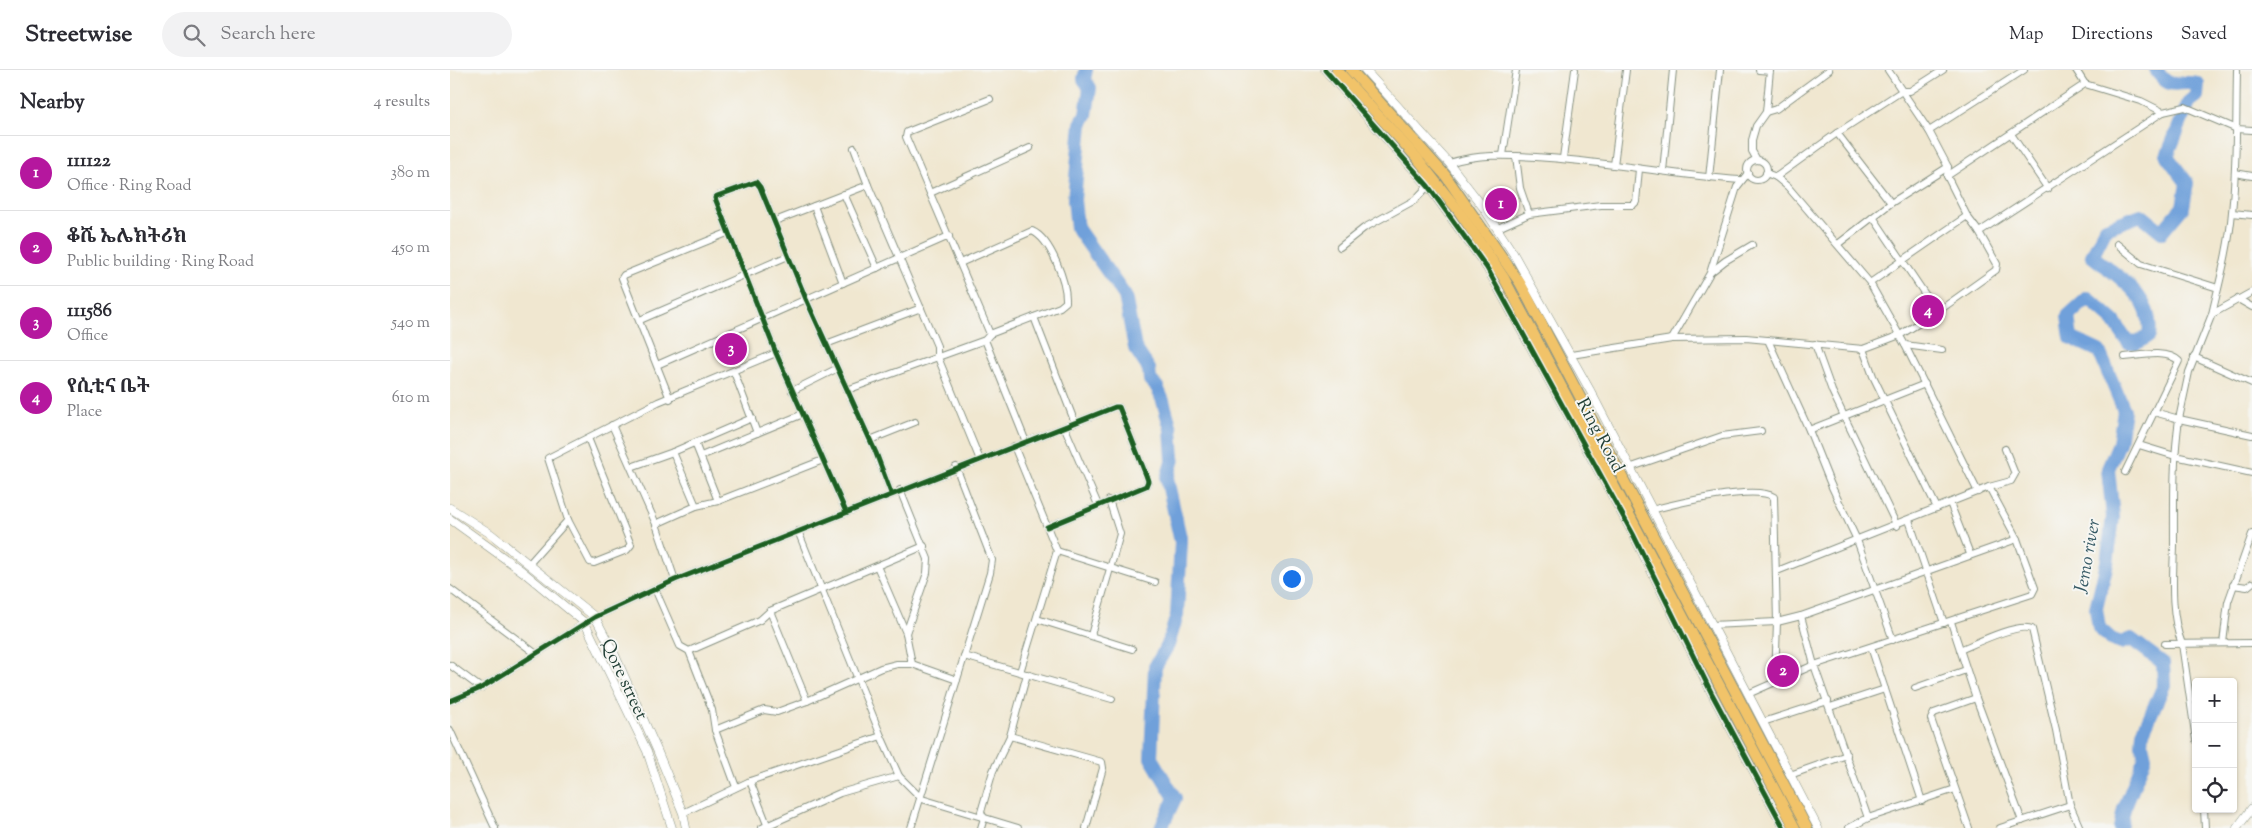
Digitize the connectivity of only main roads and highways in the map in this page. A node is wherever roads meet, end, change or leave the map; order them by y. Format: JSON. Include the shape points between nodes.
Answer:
{"nodes":[{"id":1,"x":1337,"y":70,"type":"edge"},
{"id":2,"x":1351,"y":70,"type":"edge"},
{"id":3,"x":1795,"y":828,"type":"edge"},
{"id":4,"x":1807,"y":828,"type":"edge"}],
"edges":[{"from":1,"to":3,"type":"highway","name":"Ring Road","via":[[1417,158],[1458,210],[1504,278]]},
{"from":2,"to":4,"type":"highway","name":"Ring Road","via":[[1444,175],[1520,283]]}]}
